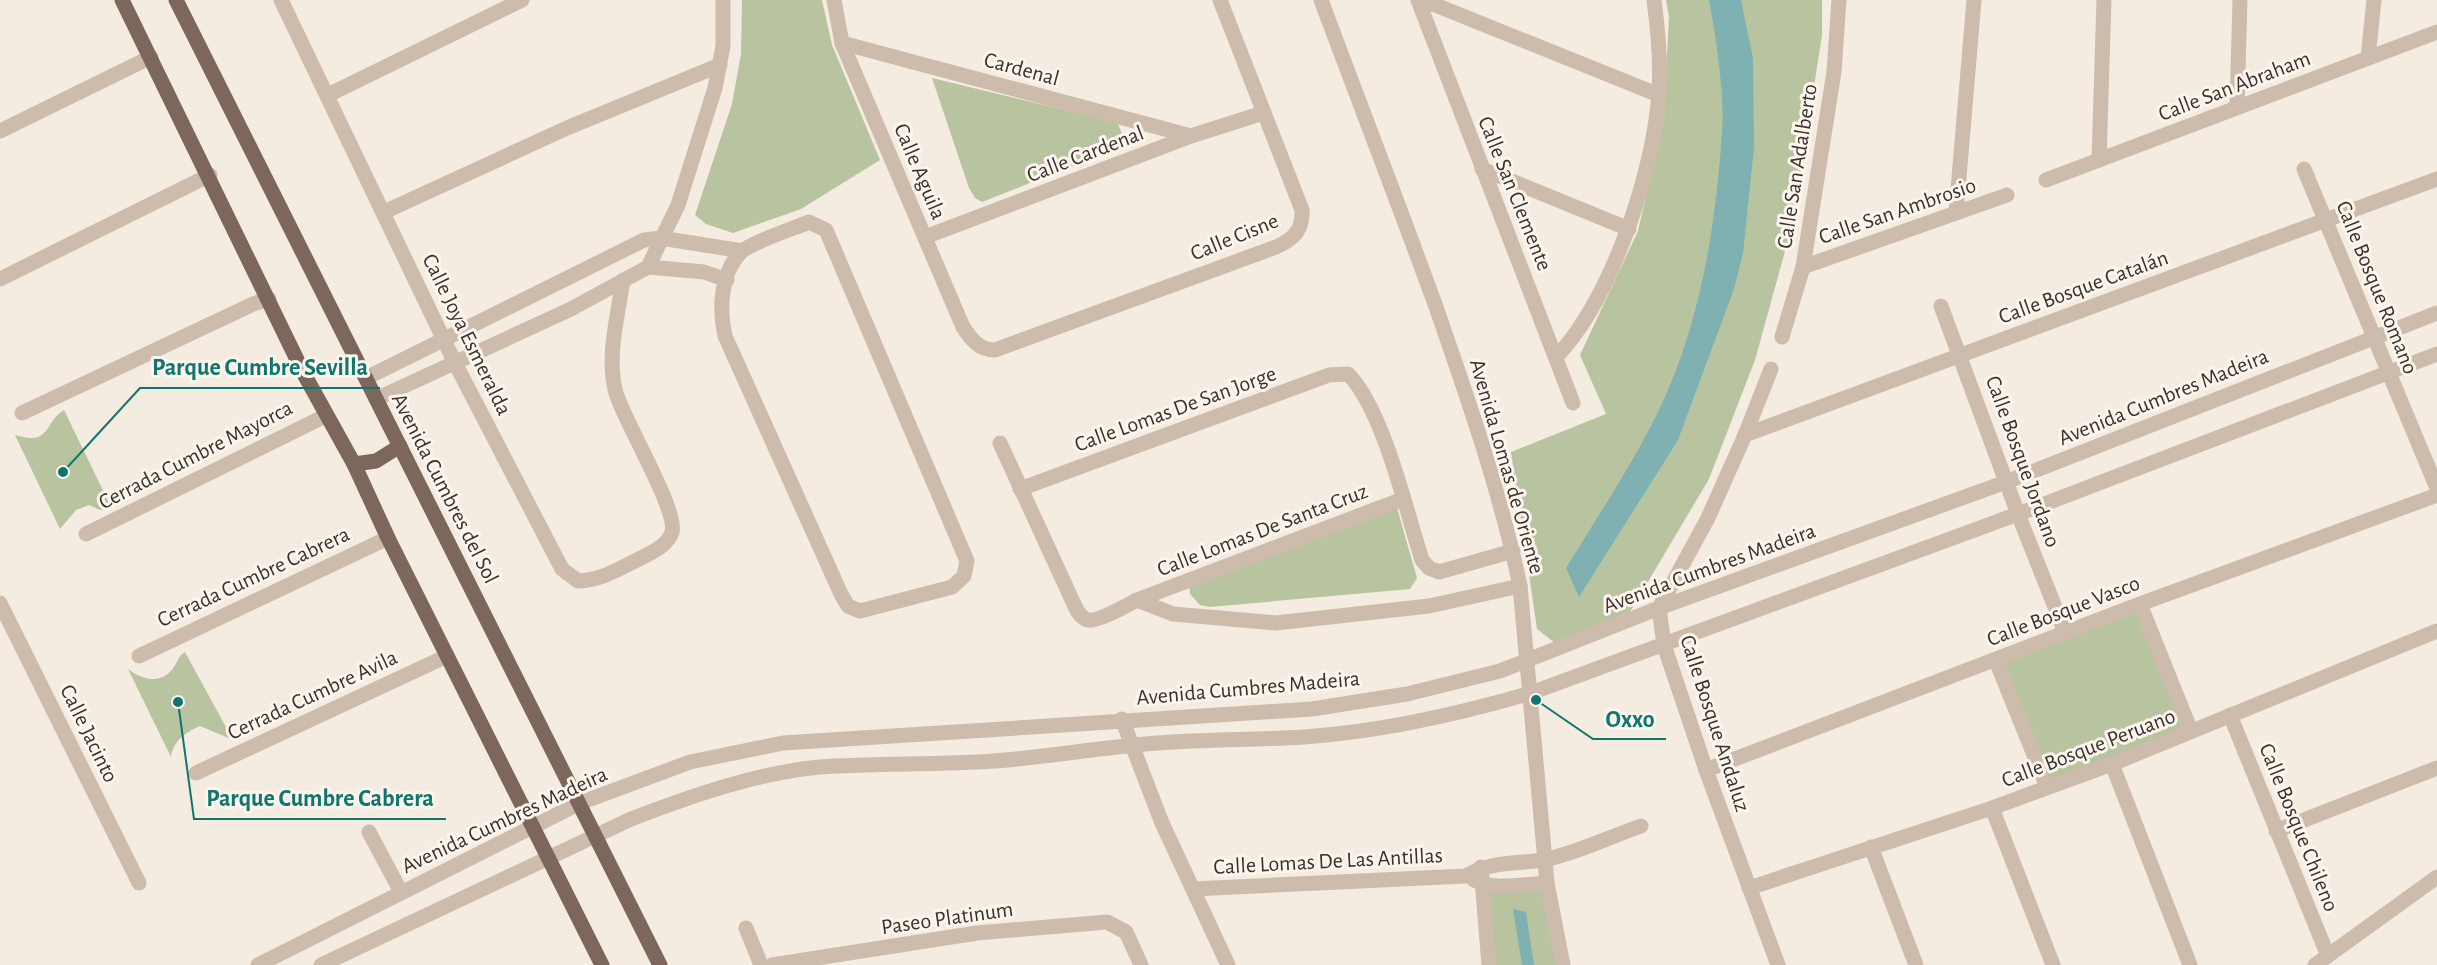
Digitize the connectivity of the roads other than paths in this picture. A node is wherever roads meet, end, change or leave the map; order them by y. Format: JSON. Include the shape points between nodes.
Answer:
{"nodes":[{"id":1,"x":122,"y":0,"type":"edge"},
{"id":2,"x":176,"y":0,"type":"edge"},
{"id":3,"x":281,"y":0,"type":"edge"},
{"id":4,"x":522,"y":0,"type":"edge"},
{"id":5,"x":723,"y":0,"type":"edge"},
{"id":6,"x":834,"y":0,"type":"edge"},
{"id":7,"x":1321,"y":0,"type":"edge"},
{"id":8,"x":1418,"y":0,"type":"edge"},
{"id":9,"x":1423,"y":0,"type":"edge"},
{"id":10,"x":1654,"y":0,"type":"edge"},
{"id":11,"x":1839,"y":0,"type":"edge"},
{"id":12,"x":1974,"y":0,"type":"edge"},
{"id":13,"x":2104,"y":0,"type":"edge"},
{"id":14,"x":2240,"y":0,"type":"edge"},
{"id":15,"x":2374,"y":0,"type":"edge"},
{"id":16,"x":1218,"y":1,"type":"edge"},
{"id":17,"x":2437,"y":32,"type":"edge"},
{"id":18,"x":842,"y":43,"type":"junction"},
{"id":19,"x":151,"y":57,"type":"junction"},
{"id":20,"x":2368,"y":58,"type":"junction"},
{"id":21,"x":720,"y":64,"type":"junction"},
{"id":22,"x":328,"y":95,"type":"junction"},
{"id":23,"x":1659,"y":95,"type":"junction"},
{"id":24,"x":2237,"y":107,"type":"junction"},
{"id":25,"x":1263,"y":113,"type":"junction"},
{"id":26,"x":0,"y":130,"type":"edge"},
{"id":27,"x":1191,"y":136,"type":"junction"},
{"id":28,"x":2099,"y":160,"type":"junction"},
{"id":29,"x":1482,"y":169,"type":"junction"},
{"id":30,"x":2304,"y":169,"type":"dead end"},
{"id":31,"x":210,"y":175,"type":"junction"},
{"id":32,"x":2437,"y":179,"type":"edge"},
{"id":33,"x":2046,"y":180,"type":"dead end"},
{"id":34,"x":2007,"y":195,"type":"dead end"},
{"id":35,"x":384,"y":212,"type":"junction"},
{"id":36,"x":1956,"y":213,"type":"junction"},
{"id":37,"x":2326,"y":221,"type":"junction"},
{"id":38,"x":1629,"y":229,"type":"junction"},
{"id":39,"x":925,"y":237,"type":"junction"},
{"id":40,"x":661,"y":238,"type":"junction"},
{"id":41,"x":742,"y":251,"type":"junction"},
{"id":42,"x":648,"y":267,"type":"junction"},
{"id":43,"x":1803,"y":267,"type":"junction"},
{"id":44,"x":0,"y":279,"type":"edge"},
{"id":45,"x":623,"y":280,"type":"junction"},
{"id":46,"x":727,"y":280,"type":"junction"},
{"id":47,"x":269,"y":299,"type":"junction"},
{"id":48,"x":1941,"y":306,"type":"dead end"},
{"id":49,"x":2437,"y":313,"type":"edge"},
{"id":50,"x":1782,"y":337,"type":"dead end"},
{"id":51,"x":2373,"y":337,"type":"junction"},
{"id":52,"x":444,"y":339,"type":"junction"},
{"id":53,"x":986,"y":350,"type":"joint"},
{"id":54,"x":2437,"y":354,"type":"edge"},
{"id":55,"x":1960,"y":355,"type":"junction"},
{"id":56,"x":1557,"y":356,"type":"junction"},
{"id":57,"x":454,"y":362,"type":"junction"},
{"id":58,"x":1771,"y":369,"type":"dead end"},
{"id":59,"x":2388,"y":372,"type":"junction"},
{"id":60,"x":366,"y":378,"type":"junction"},
{"id":61,"x":376,"y":399,"type":"junction"},
{"id":62,"x":1573,"y":403,"type":"dead end"},
{"id":63,"x":22,"y":413,"type":"dead end"},
{"id":64,"x":325,"y":416,"type":"junction"},
{"id":65,"x":1745,"y":435,"type":"junction"},
{"id":66,"x":1000,"y":443,"type":"dead end"},
{"id":67,"x":400,"y":446,"type":"junction"},
{"id":68,"x":354,"y":464,"type":"junction"},
{"id":69,"x":2006,"y":482,"type":"junction"},
{"id":70,"x":2437,"y":488,"type":"edge"},
{"id":71,"x":1020,"y":489,"type":"junction"},
{"id":72,"x":2437,"y":495,"type":"edge"},
{"id":73,"x":1403,"y":499,"type":"junction"},
{"id":74,"x":2018,"y":514,"type":"junction"},
{"id":75,"x":86,"y":534,"type":"dead end"},
{"id":76,"x":388,"y":538,"type":"junction"},
{"id":77,"x":1513,"y":551,"type":"junction"},
{"id":78,"x":1520,"y":586,"type":"junction"},
{"id":79,"x":1137,"y":600,"type":"junction"},
{"id":80,"x":0,"y":603,"type":"edge"},
{"id":81,"x":2140,"y":604,"type":"junction"},
{"id":82,"x":1659,"y":608,"type":"junction"},
{"id":83,"x":2437,"y":631,"type":"edge"},
{"id":84,"x":2066,"y":632,"type":"junction"},
{"id":85,"x":1664,"y":645,"type":"junction"},
{"id":86,"x":139,"y":656,"type":"dead end"},
{"id":87,"x":447,"y":656,"type":"junction"},
{"id":88,"x":1996,"y":661,"type":"junction"},
{"id":89,"x":1526,"y":662,"type":"junction"},
{"id":90,"x":1528,"y":694,"type":"junction"},
{"id":91,"x":2230,"y":715,"type":"junction"},
{"id":92,"x":1122,"y":719,"type":"junction"},
{"id":93,"x":2191,"y":731,"type":"junction"},
{"id":94,"x":1130,"y":745,"type":"junction"},
{"id":95,"x":2112,"y":764,"type":"junction"},
{"id":96,"x":2437,"y":768,"type":"edge"},
{"id":97,"x":1706,"y":770,"type":"junction"},
{"id":98,"x":196,"y":773,"type":"dead end"},
{"id":99,"x":2047,"y":787,"type":"junction"},
{"id":100,"x":580,"y":803,"type":"junction"},
{"id":101,"x":1992,"y":808,"type":"junction"},
{"id":102,"x":534,"y":826,"type":"junction"},
{"id":103,"x":1641,"y":826,"type":"dead end"},
{"id":104,"x":2276,"y":831,"type":"junction"},
{"id":105,"x":369,"y":832,"type":"dead end"},
{"id":106,"x":596,"y":836,"type":"junction"},
{"id":107,"x":1871,"y":847,"type":"junction"},
{"id":108,"x":549,"y":859,"type":"junction"},
{"id":109,"x":1545,"y":860,"type":"junction"},
{"id":110,"x":1481,"y":867,"type":"junction"},
{"id":111,"x":1466,"y":876,"type":"junction"},
{"id":112,"x":2437,"y":877,"type":"edge"},
{"id":113,"x":1547,"y":883,"type":"junction"},
{"id":114,"x":139,"y":884,"type":"dead end"},
{"id":115,"x":1482,"y":884,"type":"junction"},
{"id":116,"x":1749,"y":888,"type":"junction"},
{"id":117,"x":1193,"y":889,"type":"junction"},
{"id":118,"x":401,"y":892,"type":"junction"},
{"id":119,"x":746,"y":928,"type":"dead end"},
{"id":120,"x":2322,"y":961,"type":"edge"},
{"id":121,"x":266,"y":963,"type":"edge"},
{"id":122,"x":321,"y":965,"type":"edge"},
{"id":123,"x":602,"y":965,"type":"edge"},
{"id":124,"x":660,"y":965,"type":"edge"},
{"id":125,"x":761,"y":965,"type":"edge"},
{"id":126,"x":772,"y":965,"type":"edge"},
{"id":127,"x":1141,"y":965,"type":"edge"},
{"id":128,"x":1228,"y":965,"type":"edge"},
{"id":129,"x":1489,"y":965,"type":"edge"},
{"id":130,"x":1563,"y":965,"type":"edge"},
{"id":131,"x":1778,"y":965,"type":"edge"},
{"id":132,"x":1916,"y":965,"type":"edge"},
{"id":133,"x":2053,"y":965,"type":"edge"},
{"id":134,"x":2190,"y":965,"type":"edge"}],
"edges":[{"from":1,"to":19,"type":"main road"},
{"from":2,"to":60,"type":"main road","name":"Avenida Cumbres del Sol"},
{"from":3,"to":22,"type":"street","name":"Calle Joya Esmeralda"},
{"from":4,"to":22,"type":"street"},
{"from":5,"to":21,"type":"street"},
{"from":6,"to":18,"type":"street","name":"Calle Aguila"},
{"from":7,"to":77,"type":"street","name":"Avenida Lomas de Oriente","via":[[1455,361]]},
{"from":8,"to":29,"type":"street","name":"Calle San Clemente"},
{"from":9,"to":23,"type":"street"},
{"from":10,"to":23,"type":"street","via":[[1660,48]]},
{"from":11,"to":43,"type":"street","name":"Calle San Adalberto","via":[[1833,72]]},
{"from":12,"to":36,"type":"street"},
{"from":13,"to":28,"type":"street"},
{"from":14,"to":24,"type":"street"},
{"from":15,"to":20,"type":"street"},
{"from":16,"to":25,"type":"street","name":"Calle Cisne"},
{"from":17,"to":20,"type":"street","name":"Calle San Abraham"},
{"from":18,"to":27,"type":"street","name":"Cardenal"},
{"from":18,"to":39,"type":"street","name":"Calle Aguila"},
{"from":19,"to":26,"type":"street"},
{"from":19,"to":31,"type":"main road"},
{"from":20,"to":24,"type":"street","name":"Calle San Abraham"},
{"from":21,"to":35,"type":"street","via":[[567,128]]},
{"from":21,"to":40,"type":"street","via":[[678,205]]},
{"from":22,"to":35,"type":"street","name":"Calle Joya Esmeralda"},
{"from":23,"to":38,"type":"street"},
{"from":24,"to":28,"type":"street","name":"Calle San Abraham"},
{"from":25,"to":27,"type":"street","name":"Calle Cardenal"},
{"from":25,"to":53,"type":"street","name":"Calle Cisne","via":[[1302,210],[1299,231],[1290,240],[1006,346]]},
{"from":27,"to":39,"type":"street","name":"Calle Cardenal"},
{"from":28,"to":33,"type":"street","name":"Calle San Abraham"},
{"from":29,"to":38,"type":"street"},
{"from":29,"to":56,"type":"street","name":"Calle San Clemente"},
{"from":30,"to":37,"type":"street","name":"Calle Bosque Romano"},
{"from":31,"to":44,"type":"street"},
{"from":31,"to":47,"type":"main road"},
{"from":32,"to":37,"type":"street","name":"Calle Bosque Catalán"},
{"from":34,"to":36,"type":"street","name":"Calle San Ambrosio"},
{"from":35,"to":52,"type":"street","name":"Calle Joya Esmeralda"},
{"from":36,"to":43,"type":"street","name":"Calle San Ambrosio"},
{"from":37,"to":51,"type":"street","name":"Calle Bosque Romano"},
{"from":37,"to":55,"type":"street","name":"Calle Bosque Catalán"},
{"from":38,"to":56,"type":"street","via":[[1588,315]]},
{"from":39,"to":53,"type":"street","name":"Calle Aguila","via":[[963,327],[973,342]]},
{"from":40,"to":41,"type":"street"},
{"from":40,"to":42,"type":"street"},
{"from":40,"to":52,"type":"street","via":[[644,240]]},
{"from":41,"to":46,"type":"street"},
{"from":41,"to":46,"type":"street","via":[[809,222],[826,230],[966,561],[964,576],[952,587],[860,611],[848,606],[725,336],[721,301]]},
{"from":42,"to":45,"type":"street"},
{"from":42,"to":46,"type":"street","via":[[704,272]]},
{"from":43,"to":50,"type":"street","name":"Calle San Adalberto"},
{"from":45,"to":57,"type":"street","via":[[571,309]]},
{"from":45,"to":57,"type":"street","name":"Calle Joya Esmeralda","via":[[613,349],[616,393],[628,426],[672,512],[672,532],[659,549],[598,580],[578,581],[562,569]]},
{"from":47,"to":63,"type":"street"},
{"from":47,"to":64,"type":"main road"},
{"from":48,"to":55,"type":"street","name":"Calle Bosque Jordano"},
{"from":49,"to":51,"type":"street","name":"Avenida Cumbres Madeira"},
{"from":51,"to":59,"type":"street","name":"Calle Bosque Romano"},
{"from":51,"to":69,"type":"street","name":"Avenida Cumbres Madeira"},
{"from":52,"to":57,"type":"street","name":"Calle Joya Esmeralda"},
{"from":52,"to":60,"type":"street"},
{"from":54,"to":59,"type":"street"},
{"from":55,"to":65,"type":"street","name":"Calle Bosque Catalán"},
{"from":55,"to":69,"type":"street","name":"Calle Bosque Jordano"},
{"from":56,"to":62,"type":"street","name":"Calle San Clemente"},
{"from":57,"to":61,"type":"street"},
{"from":58,"to":65,"type":"street"},
{"from":59,"to":70,"type":"street","name":"Calle Bosque Romano"},
{"from":59,"to":74,"type":"street"},
{"from":60,"to":61,"type":"main road","name":"Avenida Cumbres del Sol"},
{"from":61,"to":67,"type":"main road","name":"Avenida Cumbres del Sol"},
{"from":64,"to":68,"type":"main road"},
{"from":64,"to":75,"type":"street","name":"Cerrada Cumbre Mayorca"},
{"from":65,"to":82,"type":"street","via":[[1708,518]]},
{"from":66,"to":71,"type":"street"},
{"from":67,"to":68,"type":"main road","via":[[376,461]]},
{"from":67,"to":100,"type":"main road","name":"Avenida Cumbres del Sol"},
{"from":68,"to":76,"type":"main road"},
{"from":69,"to":74,"type":"street","name":"Calle Bosque Jordano"},
{"from":69,"to":82,"type":"street","name":"Avenida Cumbres Madeira"},
{"from":71,"to":73,"type":"street","name":"Calle Lomas De San Jorge","via":[[1329,375],[1348,374],[1358,384],[1375,416]]},
{"from":71,"to":79,"type":"street","name":"Calle Lomas De Santa Cruz","via":[[1080,614],[1088,620],[1096,619]]},
{"from":72,"to":81,"type":"street","name":"Calle Bosque Vasco"},
{"from":73,"to":77,"type":"street","via":[[1422,560],[1429,568],[1439,572]]},
{"from":73,"to":79,"type":"street","name":"Calle Lomas De Santa Cruz"},
{"from":74,"to":84,"type":"street","name":"Calle Bosque Jordano"},
{"from":74,"to":85,"type":"street"},
{"from":76,"to":86,"type":"street","name":"Cerrada Cumbre Cabrera"},
{"from":76,"to":87,"type":"main road"},
{"from":77,"to":78,"type":"street","name":"Avenida Lomas de Oriente"},
{"from":78,"to":79,"type":"street","name":"Calle Lomas De Santa Cruz","via":[[1429,606],[1276,623],[1173,615]]},
{"from":78,"to":89,"type":"street","name":"Avenida Lomas de Oriente"},
{"from":80,"to":114,"type":"street","name":"Calle Jacinto"},
{"from":81,"to":84,"type":"street","name":"Calle Bosque Vasco"},
{"from":81,"to":93,"type":"street"},
{"from":82,"to":85,"type":"street","name":"Calle Bosque Andaluz"},
{"from":82,"to":89,"type":"street","name":"Avenida Cumbres Madeira"},
{"from":83,"to":91,"type":"street","name":"Calle Bosque Peruano"},
{"from":84,"to":88,"type":"street","name":"Calle Bosque Vasco"},
{"from":85,"to":90,"type":"street"},
{"from":85,"to":97,"type":"street","name":"Calle Bosque Andaluz"},
{"from":87,"to":98,"type":"street","name":"Cerrada Cumbre Avila"},
{"from":87,"to":102,"type":"main road"},
{"from":88,"to":97,"type":"street","name":"Calle Bosque Vasco"},
{"from":88,"to":99,"type":"street"},
{"from":89,"to":90,"type":"street","name":"Avenida Lomas de Oriente"},
{"from":89,"to":92,"type":"street","name":"Avenida Cumbres Madeira","via":[[1407,694],[1312,709]]},
{"from":90,"to":94,"type":"street","via":[[1456,714],[1386,727],[1304,737]]},
{"from":90,"to":109,"type":"street","name":"Avenida Lomas de Oriente"},
{"from":91,"to":93,"type":"street","name":"Calle Bosque Peruano"},
{"from":91,"to":104,"type":"street","name":"Calle Bosque Chileno"},
{"from":92,"to":94,"type":"street"},
{"from":92,"to":100,"type":"street","name":"Avenida Cumbres Madeira","via":[[783,743],[690,762]]},
{"from":93,"to":95,"type":"street","name":"Calle Bosque Peruano"},
{"from":94,"to":106,"type":"street","via":[[994,761],[818,768],[682,800]]},
{"from":94,"to":117,"type":"street"},
{"from":95,"to":99,"type":"street","name":"Calle Bosque Peruano"},
{"from":95,"to":134,"type":"street"},
{"from":96,"to":104,"type":"street"},
{"from":97,"to":116,"type":"street","name":"Calle Bosque Andaluz"},
{"from":99,"to":101,"type":"street","name":"Calle Bosque Peruano"},
{"from":100,"to":102,"type":"street","name":"Avenida Cumbres Madeira"},
{"from":100,"to":106,"type":"main road","name":"Avenida Cumbres del Sol"},
{"from":101,"to":107,"type":"street","name":"Calle Bosque Peruano"},
{"from":101,"to":133,"type":"street"},
{"from":102,"to":108,"type":"main road"},
{"from":102,"to":118,"type":"street","name":"Avenida Cumbres Madeira"},
{"from":103,"to":109,"type":"street","name":"Calle Lomas De Las Antillas"},
{"from":104,"to":120,"type":"street","name":"Calle Bosque Chileno"},
{"from":105,"to":118,"type":"street"},
{"from":106,"to":108,"type":"street"},
{"from":106,"to":124,"type":"main road","name":"Avenida Cumbres del Sol"},
{"from":107,"to":116,"type":"street","name":"Calle Bosque Peruano"},
{"from":107,"to":132,"type":"street"},
{"from":108,"to":122,"type":"street"},
{"from":108,"to":123,"type":"main road"},
{"from":109,"to":110,"type":"street","name":"Calle Lomas De Las Antillas"},
{"from":109,"to":113,"type":"street","name":"Avenida Lomas de Oriente"},
{"from":110,"to":111,"type":"street","name":"Calle Lomas De Las Antillas"},
{"from":110,"to":115,"type":"street"},
{"from":111,"to":115,"type":"street","name":"Calle Lomas De Las Antillas"},
{"from":111,"to":117,"type":"street","name":"Calle Lomas De Las Antillas"},
{"from":112,"to":120,"type":"street"},
{"from":113,"to":115,"type":"street","name":"Calle Lomas De Las Antillas"},
{"from":113,"to":130,"type":"street","name":"Avenida Lomas de Oriente"},
{"from":115,"to":129,"type":"street"},
{"from":116,"to":131,"type":"street","name":"Calle Bosque Andaluz"},
{"from":117,"to":128,"type":"street"},
{"from":118,"to":121,"type":"street","name":"Avenida Cumbres Madeira"},
{"from":119,"to":125,"type":"street"},
{"from":126,"to":127,"type":"street","name":"Paseo Platinum","via":[[977,933],[1107,922],[1126,932]]}]}
